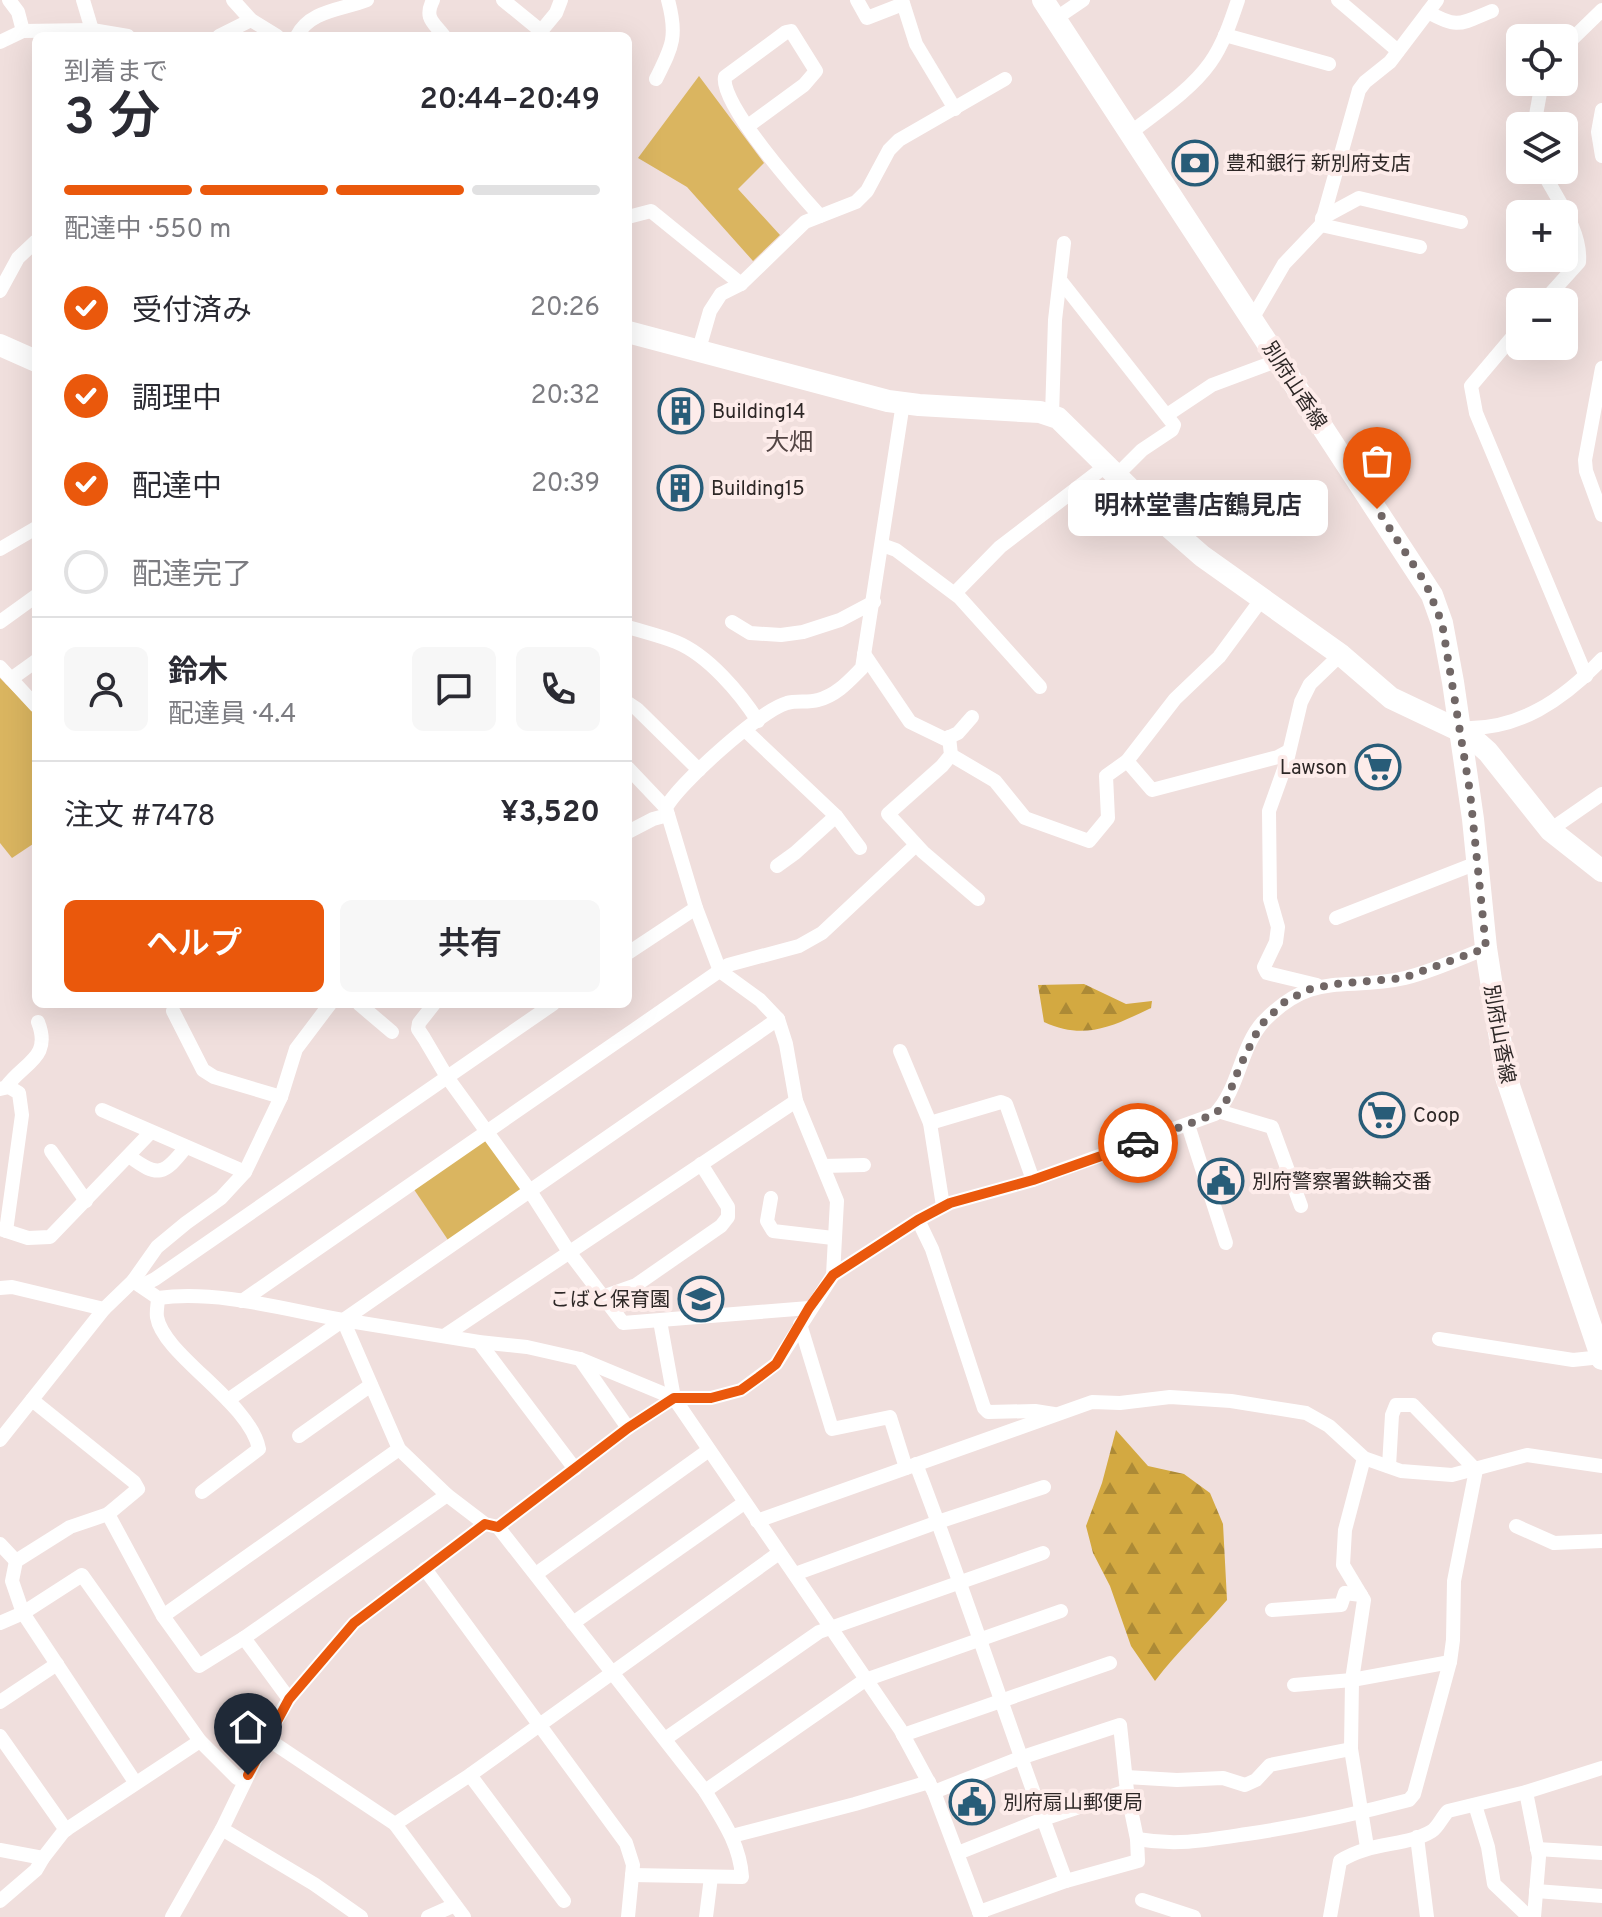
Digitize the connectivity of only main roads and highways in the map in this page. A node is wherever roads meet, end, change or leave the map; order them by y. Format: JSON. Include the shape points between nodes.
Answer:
{"nodes":[{"id":1,"x":1049,"y":9,"type":"edge"},
{"id":2,"x":632,"y":333,"type":"edge"},
{"id":3,"x":0,"y":345,"type":"edge"},
{"id":4,"x":32,"y":359,"type":"edge"},
{"id":5,"x":1459,"y":728,"type":"junction"},
{"id":6,"x":1602,"y":871,"type":"edge"},
{"id":7,"x":1602,"y":1357,"type":"edge"}],
"edges":[{"from":1,"to":5,"type":"main road","name":"別府山香線","via":[[1432,595],[1445,638]]},
{"from":2,"to":5,"type":"main road","via":[[903,403],[1052,415],[1181,539],[1341,655],[1391,698]]},
{"from":3,"to":4,"type":"main road"},
{"from":5,"to":6,"type":"main road","via":[[1488,752],[1550,830]]},
{"from":5,"to":7,"type":"main road","name":"別府山香線","via":[[1495,1019],[1509,1090]]}]}
